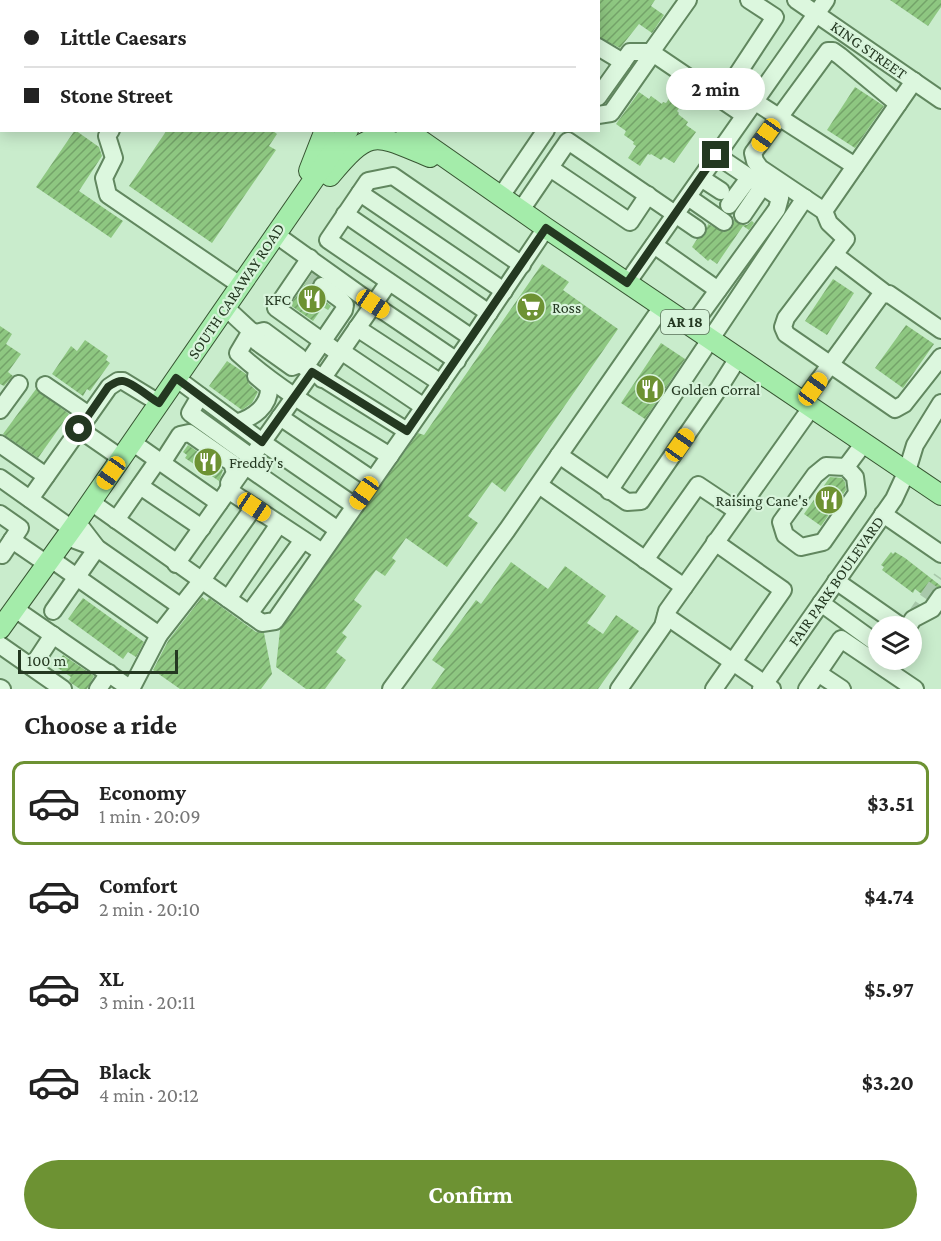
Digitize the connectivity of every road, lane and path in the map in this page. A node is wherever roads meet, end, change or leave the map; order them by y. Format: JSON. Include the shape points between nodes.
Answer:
{"nodes":[{"id":1,"x":688,"y":0,"type":"edge"},
{"id":2,"x":749,"y":0,"type":"edge"},
{"id":3,"x":796,"y":0,"type":"edge"},
{"id":4,"x":821,"y":7,"type":"edge"},
{"id":5,"x":600,"y":51,"type":"edge"},
{"id":6,"x":652,"y":53,"type":"junction"},
{"id":7,"x":623,"y":62,"type":"junction"},
{"id":8,"x":914,"y":81,"type":"junction"},
{"id":9,"x":600,"y":94,"type":"edge"},
{"id":10,"x":721,"y":99,"type":"junction"},
{"id":11,"x":941,"y":100,"type":"edge"},
{"id":12,"x":754,"y":101,"type":"junction"},
{"id":13,"x":898,"y":104,"type":"junction"},
{"id":14,"x":600,"y":115,"type":"edge"},
{"id":15,"x":744,"y":115,"type":"junction"},
{"id":16,"x":779,"y":117,"type":"junction"},
{"id":17,"x":110,"y":132,"type":"edge"},
{"id":18,"x":324,"y":132,"type":"edge"},
{"id":19,"x":347,"y":132,"type":"edge"},
{"id":20,"x":409,"y":132,"type":"edge"},
{"id":21,"x":429,"y":132,"type":"edge"},
{"id":22,"x":545,"y":132,"type":"edge"},
{"id":23,"x":572,"y":136,"type":"edge"},
{"id":24,"x":716,"y":155,"type":"junction"},
{"id":25,"x":855,"y":166,"type":"junction"},
{"id":26,"x":550,"y":168,"type":"junction"},
{"id":27,"x":465,"y":171,"type":"junction"},
{"id":28,"x":701,"y":178,"type":"junction"},
{"id":29,"x":756,"y":182,"type":"junction"},
{"id":30,"x":360,"y":193,"type":"junction"},
{"id":31,"x":648,"y":195,"type":"junction"},
{"id":32,"x":501,"y":196,"type":"junction"},
{"id":33,"x":688,"y":197,"type":"junction"},
{"id":34,"x":804,"y":198,"type":"junction"},
{"id":35,"x":521,"y":210,"type":"junction"},
{"id":36,"x":824,"y":211,"type":"junction"},
{"id":37,"x":290,"y":212,"type":"junction"},
{"id":38,"x":345,"y":214,"type":"junction"},
{"id":39,"x":675,"y":214,"type":"junction"},
{"id":40,"x":729,"y":214,"type":"junction"},
{"id":41,"x":546,"y":228,"type":"junction"},
{"id":42,"x":697,"y":229,"type":"dead end"},
{"id":43,"x":275,"y":234,"type":"junction"},
{"id":44,"x":328,"y":240,"type":"junction"},
{"id":45,"x":654,"y":245,"type":"junction"},
{"id":46,"x":834,"y":255,"type":"junction"},
{"id":47,"x":522,"y":265,"type":"junction"},
{"id":48,"x":311,"y":271,"type":"junction"},
{"id":49,"x":389,"y":282,"type":"junction"},
{"id":50,"x":627,"y":283,"type":"junction"},
{"id":51,"x":240,"y":285,"type":"junction"},
{"id":52,"x":718,"y":290,"type":"junction"},
{"id":53,"x":504,"y":291,"type":"junction"},
{"id":54,"x":885,"y":293,"type":"junction"},
{"id":55,"x":373,"y":304,"type":"junction"},
{"id":56,"x":662,"y":307,"type":"junction"},
{"id":57,"x":225,"y":308,"type":"junction"},
{"id":58,"x":489,"y":313,"type":"junction"},
{"id":59,"x":692,"y":326,"type":"junction"},
{"id":60,"x":357,"y":328,"type":"junction"},
{"id":61,"x":941,"y":330,"type":"edge"},
{"id":62,"x":254,"y":332,"type":"junction"},
{"id":63,"x":472,"y":338,"type":"junction"},
{"id":64,"x":710,"y":339,"type":"junction"},
{"id":65,"x":322,"y":341,"type":"junction"},
{"id":66,"x":340,"y":353,"type":"junction"},
{"id":67,"x":941,"y":357,"type":"edge"},
{"id":68,"x":738,"y":358,"type":"junction"},
{"id":69,"x":457,"y":361,"type":"junction"},
{"id":70,"x":831,"y":363,"type":"junction"},
{"id":71,"x":250,"y":364,"type":"junction"},
{"id":72,"x":310,"y":370,"type":"junction"},
{"id":73,"x":176,"y":378,"type":"junction"},
{"id":74,"x":441,"y":383,"type":"junction"},
{"id":75,"x":19,"y":384,"type":"dead end"},
{"id":76,"x":45,"y":385,"type":"dead end"},
{"id":77,"x":913,"y":392,"type":"junction"},
{"id":78,"x":295,"y":395,"type":"junction"},
{"id":79,"x":200,"y":396,"type":"junction"},
{"id":80,"x":159,"y":403,"type":"junction"},
{"id":81,"x":807,"y":405,"type":"junction"},
{"id":82,"x":939,"y":406,"type":"edge"},
{"id":83,"x":424,"y":407,"type":"junction"},
{"id":84,"x":0,"y":410,"type":"edge"},
{"id":85,"x":280,"y":417,"type":"junction"},
{"id":86,"x":84,"y":422,"type":"junction"},
{"id":87,"x":236,"y":423,"type":"junction"},
{"id":88,"x":407,"y":431,"type":"junction"},
{"id":89,"x":132,"y":442,"type":"junction"},
{"id":90,"x":262,"y":442,"type":"junction"},
{"id":91,"x":864,"y":443,"type":"junction"},
{"id":92,"x":0,"y":444,"type":"edge"},
{"id":93,"x":390,"y":456,"type":"junction"},
{"id":94,"x":559,"y":456,"type":"junction"},
{"id":95,"x":121,"y":458,"type":"junction"},
{"id":96,"x":160,"y":461,"type":"junction"},
{"id":97,"x":248,"y":461,"type":"junction"},
{"id":98,"x":846,"y":466,"type":"junction"},
{"id":99,"x":907,"y":471,"type":"junction"},
{"id":100,"x":46,"y":476,"type":"junction"},
{"id":101,"x":0,"y":478,"type":"edge"},
{"id":102,"x":373,"y":480,"type":"junction"},
{"id":103,"x":539,"y":485,"type":"junction"},
{"id":104,"x":140,"y":486,"type":"junction"},
{"id":105,"x":609,"y":491,"type":"junction"},
{"id":106,"x":941,"y":495,"type":"edge"},
{"id":107,"x":221,"y":498,"type":"junction"},
{"id":108,"x":30,"y":499,"type":"junction"},
{"id":109,"x":91,"y":502,"type":"junction"},
{"id":110,"x":355,"y":506,"type":"junction"},
{"id":111,"x":254,"y":507,"type":"junction"},
{"id":112,"x":737,"y":511,"type":"junction"},
{"id":113,"x":0,"y":514,"type":"edge"},
{"id":114,"x":883,"y":514,"type":"junction"},
{"id":115,"x":116,"y":520,"type":"junction"},
{"id":116,"x":279,"y":524,"type":"junction"},
{"id":117,"x":202,"y":528,"type":"junction"},
{"id":118,"x":72,"y":529,"type":"junction"},
{"id":119,"x":338,"y":530,"type":"junction"},
{"id":120,"x":303,"y":540,"type":"junction"},
{"id":121,"x":716,"y":542,"type":"junction"},
{"id":122,"x":4,"y":548,"type":"edge"},
{"id":123,"x":97,"y":548,"type":"junction"},
{"id":124,"x":322,"y":552,"type":"junction"},
{"id":125,"x":941,"y":554,"type":"edge"},
{"id":126,"x":645,"y":560,"type":"junction"},
{"id":127,"x":49,"y":562,"type":"junction"},
{"id":128,"x":176,"y":564,"type":"junction"},
{"id":129,"x":76,"y":577,"type":"junction"},
{"id":130,"x":201,"y":580,"type":"junction"},
{"id":131,"x":837,"y":581,"type":"junction"},
{"id":132,"x":684,"y":587,"type":"junction"},
{"id":133,"x":941,"y":596,"type":"edge"},
{"id":134,"x":228,"y":598,"type":"junction"},
{"id":135,"x":821,"y":603,"type":"junction"},
{"id":136,"x":180,"y":606,"type":"junction"},
{"id":137,"x":15,"y":609,"type":"junction"},
{"id":138,"x":52,"y":611,"type":"dead end"},
{"id":139,"x":249,"y":614,"type":"junction"},
{"id":140,"x":666,"y":616,"type":"junction"},
{"id":141,"x":886,"y":616,"type":"edge"},
{"id":142,"x":919,"y":616,"type":"edge"},
{"id":143,"x":0,"y":629,"type":"edge"},
{"id":144,"x":53,"y":635,"type":"junction"},
{"id":145,"x":159,"y":635,"type":"junction"},
{"id":146,"x":868,"y":637,"type":"edge"},
{"id":147,"x":0,"y":645,"type":"edge"},
{"id":148,"x":868,"y":657,"type":"edge"},
{"id":149,"x":733,"y":662,"type":"junction"},
{"id":150,"x":32,"y":667,"type":"junction"},
{"id":151,"x":880,"y":670,"type":"edge"},
{"id":152,"x":886,"y":670,"type":"edge"},
{"id":153,"x":109,"y":673,"type":"junction"},
{"id":154,"x":818,"y":673,"type":"junction"},
{"id":155,"x":766,"y":687,"type":"edge"},
{"id":156,"x":63,"y":689,"type":"edge"},
{"id":157,"x":98,"y":689,"type":"edge"},
{"id":158,"x":131,"y":689,"type":"edge"},
{"id":159,"x":391,"y":689,"type":"edge"},
{"id":160,"x":618,"y":689,"type":"edge"},
{"id":161,"x":714,"y":689,"type":"edge"},
{"id":162,"x":807,"y":689,"type":"edge"},
{"id":163,"x":842,"y":689,"type":"edge"},
{"id":164,"x":895,"y":689,"type":"edge"},
{"id":165,"x":914,"y":689,"type":"edge"}],
"edges":[{"from":1,"to":6,"type":"street"},
{"from":2,"to":10,"type":"street","via":[[775,17]]},
{"from":3,"to":4,"type":"street","name":"KING STREET"},
{"from":4,"to":8,"type":"street","name":"KING STREET"},
{"from":4,"to":12,"type":"street"},
{"from":5,"to":7,"type":"street"},
{"from":6,"to":7,"type":"street","via":[[630,52]]},
{"from":6,"to":10,"type":"street"},
{"from":6,"to":14,"type":"street","via":[[611,113]]},
{"from":7,"to":9,"type":"street"},
{"from":8,"to":11,"type":"street","name":"KING STREET"},
{"from":8,"to":13,"type":"street"},
{"from":10,"to":15,"type":"street"},
{"from":12,"to":15,"type":"street"},
{"from":12,"to":16,"type":"street"},
{"from":13,"to":16,"type":"street","via":[[840,56],[828,51]]},
{"from":13,"to":25,"type":"street"},
{"from":15,"to":24,"type":"street"},
{"from":16,"to":25,"type":"street"},
{"from":16,"to":34,"type":"street","via":[[753,153],[755,161]]},
{"from":17,"to":51,"type":"street","via":[[107,136],[114,158],[104,178],[108,195]]},
{"from":18,"to":37,"type":"main road"},
{"from":19,"to":37,"type":"main road","name":"SOUTH CARAWAY ROAD"},
{"from":20,"to":27,"type":"main road","number":"AR 18"},
{"from":21,"to":27,"type":"main road"},
{"from":22,"to":32,"type":"street"},
{"from":23,"to":26,"type":"street"},
{"from":23,"to":31,"type":"street"},
{"from":24,"to":28,"type":"street"},
{"from":24,"to":29,"type":"street"},
{"from":25,"to":36,"type":"street"},
{"from":26,"to":31,"type":"street","via":[[630,222]]},
{"from":26,"to":35,"type":"street"},
{"from":27,"to":32,"type":"main road","number":"AR 18"},
{"from":27,"to":37,"type":"main road","via":[[399,144],[376,139],[357,145],[329,178]]},
{"from":28,"to":33,"type":"street"},
{"from":28,"to":40,"type":"street"},
{"from":29,"to":40,"type":"street"},
{"from":29,"to":52,"type":"street","via":[[780,198],[777,209]]},
{"from":30,"to":38,"type":"street"},
{"from":30,"to":47,"type":"street","via":[[368,181],[393,176]]},
{"from":30,"to":53,"type":"street"},
{"from":31,"to":39,"type":"street"},
{"from":32,"to":35,"type":"main road","number":"AR 18"},
{"from":33,"to":39,"type":"street"},
{"from":33,"to":40,"type":"street"},
{"from":34,"to":36,"type":"street"},
{"from":34,"to":64,"type":"street"},
{"from":35,"to":41,"type":"main road","number":"AR 18"},
{"from":36,"to":46,"type":"street","via":[[829,223],[846,239]]},
{"from":37,"to":43,"type":"main road","name":"SOUTH CARAWAY ROAD"},
{"from":38,"to":44,"type":"street"},
{"from":38,"to":58,"type":"street"},
{"from":39,"to":42,"type":"street"},
{"from":39,"to":45,"type":"street"},
{"from":41,"to":47,"type":"street"},
{"from":41,"to":50,"type":"main road","number":"AR 18"},
{"from":43,"to":48,"type":"street"},
{"from":43,"to":51,"type":"main road","name":"SOUTH CARAWAY ROAD"},
{"from":44,"to":48,"type":"street"},
{"from":44,"to":49,"type":"street"},
{"from":45,"to":50,"type":"street"},
{"from":45,"to":52,"type":"street"},
{"from":46,"to":54,"type":"street"},
{"from":46,"to":70,"type":"street","via":[[783,327],[786,334]]},
{"from":47,"to":53,"type":"street"},
{"from":48,"to":55,"type":"street"},
{"from":48,"to":65,"type":"street","via":[[345,305]]},
{"from":48,"to":65,"type":"street","via":[[276,308]]},
{"from":49,"to":55,"type":"street"},
{"from":49,"to":63,"type":"street"},
{"from":50,"to":56,"type":"main road","number":"AR 18"},
{"from":51,"to":57,"type":"main road","name":"SOUTH CARAWAY ROAD"},
{"from":52,"to":59,"type":"street"},
{"from":53,"to":58,"type":"street"},
{"from":54,"to":61,"type":"street"},
{"from":54,"to":70,"type":"street"},
{"from":55,"to":60,"type":"street"},
{"from":55,"to":69,"type":"street"},
{"from":56,"to":59,"type":"main road","number":"AR 18"},
{"from":56,"to":94,"type":"street"},
{"from":57,"to":62,"type":"street"},
{"from":57,"to":73,"type":"main road","name":"SOUTH CARAWAY ROAD"},
{"from":58,"to":63,"type":"street"},
{"from":59,"to":64,"type":"main road","number":"AR 18"},
{"from":60,"to":66,"type":"street"},
{"from":60,"to":74,"type":"street"},
{"from":62,"to":71,"type":"street","via":[[238,353]]},
{"from":62,"to":72,"type":"street","via":[[264,331]]},
{"from":63,"to":69,"type":"street"},
{"from":64,"to":68,"type":"main road","number":"AR 18"},
{"from":64,"to":105,"type":"street"},
{"from":65,"to":66,"type":"street"},
{"from":65,"to":72,"type":"street"},
{"from":66,"to":72,"type":"street"},
{"from":66,"to":83,"type":"street"},
{"from":67,"to":77,"type":"street"},
{"from":68,"to":81,"type":"main road","number":"AR 18"},
{"from":68,"to":105,"type":"street","via":[[641,501],[627,502]]},
{"from":69,"to":74,"type":"street"},
{"from":70,"to":77,"type":"street","via":[[895,409]]},
{"from":70,"to":81,"type":"street"},
{"from":71,"to":78,"type":"street"},
{"from":71,"to":87,"type":"street","via":[[252,373],[269,387],[270,394],[250,419]]},
{"from":72,"to":78,"type":"street"},
{"from":72,"to":88,"type":"street"},
{"from":73,"to":79,"type":"street"},
{"from":73,"to":80,"type":"main road","name":"SOUTH CARAWAY ROAD"},
{"from":74,"to":83,"type":"street"},
{"from":75,"to":84,"type":"street"},
{"from":76,"to":86,"type":"street"},
{"from":77,"to":82,"type":"street"},
{"from":78,"to":85,"type":"street"},
{"from":78,"to":93,"type":"street"},
{"from":79,"to":87,"type":"street"},
{"from":79,"to":97,"type":"street","via":[[190,414]]},
{"from":80,"to":86,"type":"street","via":[[118,381],[108,387]]},
{"from":80,"to":89,"type":"main road","name":"SOUTH CARAWAY ROAD"},
{"from":81,"to":91,"type":"main road","number":"AR 18"},
{"from":81,"to":112,"type":"street"},
{"from":82,"to":99,"type":"street","name":"FAIR PARK BOULEVARD","via":[[915,445]]},
{"from":83,"to":88,"type":"street"},
{"from":85,"to":90,"type":"street"},
{"from":85,"to":102,"type":"street"},
{"from":86,"to":95,"type":"street"},
{"from":86,"to":100,"type":"street"},
{"from":87,"to":90,"type":"street"},
{"from":88,"to":93,"type":"street"},
{"from":89,"to":95,"type":"main road","name":"SOUTH CARAWAY ROAD"},
{"from":89,"to":96,"type":"street"},
{"from":90,"to":97,"type":"street"},
{"from":90,"to":110,"type":"street"},
{"from":91,"to":98,"type":"street"},
{"from":91,"to":99,"type":"main road","number":"AR 18"},
{"from":92,"to":100,"type":"street"},
{"from":93,"to":102,"type":"street"},
{"from":94,"to":103,"type":"street"},
{"from":94,"to":105,"type":"street"},
{"from":95,"to":109,"type":"main road","name":"SOUTH CARAWAY ROAD"},
{"from":96,"to":104,"type":"street"},
{"from":96,"to":107,"type":"street"},
{"from":96,"to":107,"type":"street","via":[[180,435],[189,433],[232,463],[235,473]]},
{"from":97,"to":107,"type":"street"},
{"from":97,"to":119,"type":"street"},
{"from":98,"to":98,"type":"street","via":[[826,466],[815,475],[782,522],[785,535],[801,547],[823,542],[857,493],[855,477]]},
{"from":99,"to":106,"type":"main road","number":"AR 18"},
{"from":99,"to":114,"type":"street","name":"FAIR PARK BOULEVARD"},
{"from":100,"to":108,"type":"street"},
{"from":101,"to":108,"type":"street"},
{"from":102,"to":110,"type":"street"},
{"from":103,"to":126,"type":"street"},
{"from":103,"to":159,"type":"street"},
{"from":104,"to":115,"type":"street"},
{"from":104,"to":117,"type":"street"},
{"from":107,"to":111,"type":"street"},
{"from":107,"to":117,"type":"street"},
{"from":108,"to":118,"type":"street"},
{"from":109,"to":115,"type":"street"},
{"from":109,"to":118,"type":"main road","name":"SOUTH CARAWAY ROAD"},
{"from":110,"to":119,"type":"street"},
{"from":111,"to":116,"type":"street"},
{"from":111,"to":130,"type":"street"},
{"from":112,"to":121,"type":"street"},
{"from":112,"to":126,"type":"street","via":[[698,485]]},
{"from":113,"to":122,"type":"street","via":[[20,528]]},
{"from":114,"to":125,"type":"street"},
{"from":114,"to":131,"type":"street","name":"FAIR PARK BOULEVARD"},
{"from":115,"to":128,"type":"street"},
{"from":116,"to":120,"type":"street"},
{"from":116,"to":134,"type":"street"},
{"from":117,"to":128,"type":"street"},
{"from":118,"to":123,"type":"street","via":[[92,548]]},
{"from":118,"to":127,"type":"main road","name":"SOUTH CARAWAY ROAD"},
{"from":119,"to":124,"type":"street"},
{"from":120,"to":124,"type":"street"},
{"from":120,"to":139,"type":"street"},
{"from":121,"to":132,"type":"street"},
{"from":121,"to":149,"type":"street","via":[[783,590]]},
{"from":122,"to":127,"type":"street"},
{"from":123,"to":129,"type":"street"},
{"from":123,"to":136,"type":"street"},
{"from":124,"to":139,"type":"street","via":[[275,621],[262,623]]},
{"from":126,"to":132,"type":"street"},
{"from":127,"to":129,"type":"street"},
{"from":127,"to":137,"type":"main road","name":"SOUTH CARAWAY ROAD"},
{"from":128,"to":130,"type":"street"},
{"from":129,"to":138,"type":"street"},
{"from":129,"to":145,"type":"street"},
{"from":130,"to":134,"type":"street"},
{"from":130,"to":136,"type":"street"},
{"from":131,"to":135,"type":"street","name":"FAIR PARK BOULEVARD"},
{"from":131,"to":141,"type":"street"},
{"from":132,"to":140,"type":"street"},
{"from":133,"to":142,"type":"street","via":[[932,609]]},
{"from":134,"to":139,"type":"street"},
{"from":135,"to":146,"type":"street"},
{"from":135,"to":155,"type":"street","name":"FAIR PARK BOULEVARD"},
{"from":136,"to":145,"type":"street"},
{"from":137,"to":143,"type":"main road","name":"SOUTH CARAWAY ROAD"},
{"from":137,"to":144,"type":"street"},
{"from":140,"to":149,"type":"street"},
{"from":140,"to":160,"type":"street"},
{"from":144,"to":150,"type":"street"},
{"from":144,"to":153,"type":"street"},
{"from":145,"to":158,"type":"street"},
{"from":147,"to":150,"type":"street"},
{"from":148,"to":154,"type":"street","via":[[841,639]]},
{"from":149,"to":155,"type":"street"},
{"from":149,"to":161,"type":"street"},
{"from":150,"to":156,"type":"street"},
{"from":151,"to":164,"type":"street","via":[[881,678]]},
{"from":152,"to":165,"type":"street"},
{"from":153,"to":157,"type":"street"},
{"from":153,"to":158,"type":"street"},
{"from":154,"to":162,"type":"street"},
{"from":154,"to":163,"type":"street"}]}
